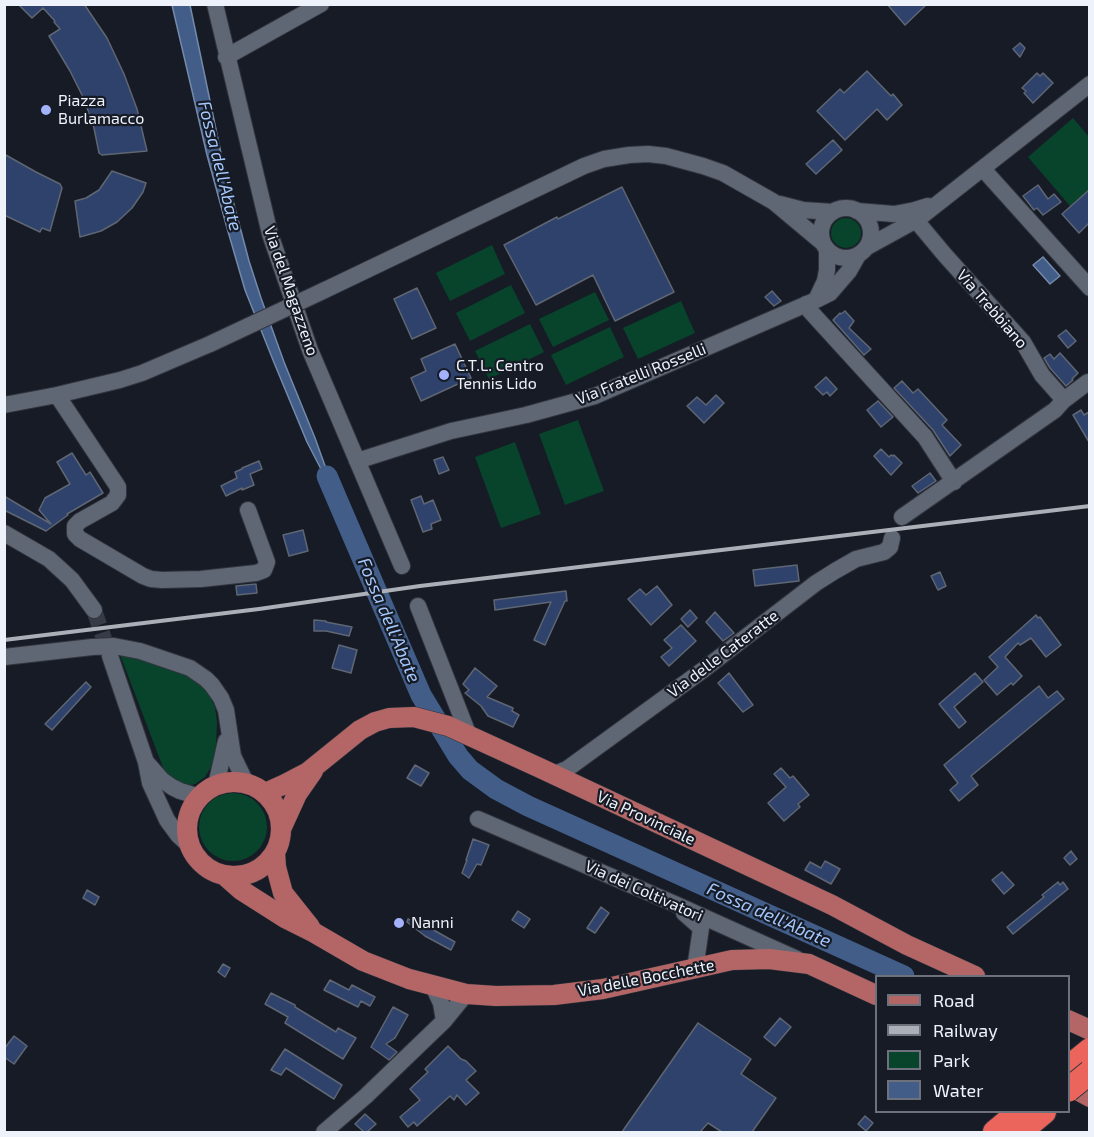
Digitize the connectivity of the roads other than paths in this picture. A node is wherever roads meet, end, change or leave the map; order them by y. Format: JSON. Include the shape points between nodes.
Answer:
{"nodes":[{"id":1,"x":214,"y":4,"type":"edge"},
{"id":2,"x":321,"y":4,"type":"edge"},
{"id":3,"x":226,"y":57,"type":"junction"},
{"id":4,"x":1089,"y":84,"type":"edge"},
{"id":5,"x":983,"y":169,"type":"junction"},
{"id":6,"x":940,"y":201,"type":"junction"},
{"id":7,"x":774,"y":202,"type":"junction"},
{"id":8,"x":857,"y":211,"type":"junction"},
{"id":9,"x":832,"y":212,"type":"junction"},
{"id":10,"x":918,"y":219,"type":"junction"},
{"id":11,"x":825,"y":246,"type":"junction"},
{"id":12,"x":863,"y":251,"type":"junction"},
{"id":13,"x":1089,"y":288,"type":"edge"},
{"id":14,"x":811,"y":302,"type":"junction"},
{"id":15,"x":1088,"y":382,"type":"dead end"},
{"id":16,"x":57,"y":395,"type":"junction"},
{"id":17,"x":1064,"y":400,"type":"junction"},
{"id":18,"x":4,"y":405,"type":"edge"},
{"id":19,"x":357,"y":460,"type":"junction"},
{"id":20,"x":954,"y":482,"type":"junction"},
{"id":21,"x":248,"y":510,"type":"dead end"},
{"id":22,"x":902,"y":517,"type":"dead end"},
{"id":23,"x":4,"y":533,"type":"edge"},
{"id":24,"x":892,"y":538,"type":"dead end"},
{"id":25,"x":402,"y":566,"type":"dead end"},
{"id":26,"x":418,"y":606,"type":"dead end"},
{"id":27,"x":94,"y":610,"type":"tunnel mouth"},
{"id":28,"x":110,"y":656,"type":"tunnel mouth"},
{"id":29,"x":4,"y":657,"type":"edge"},
{"id":30,"x":228,"y":728,"type":"junction"},
{"id":31,"x":469,"y":736,"type":"junction"},
{"id":32,"x":146,"y":762,"type":"junction"},
{"id":33,"x":317,"y":765,"type":"junction"},
{"id":34,"x":552,"y":775,"type":"junction"},
{"id":35,"x":246,"y":783,"type":"junction"},
{"id":36,"x":216,"y":785,"type":"junction"},
{"id":37,"x":265,"y":793,"type":"junction"},
{"id":38,"x":200,"y":797,"type":"junction"},
{"id":39,"x":478,"y":819,"type":"dead end"},
{"id":40,"x":281,"y":829,"type":"junction"},
{"id":41,"x":191,"y":847,"type":"junction"},
{"id":42,"x":275,"y":852,"type":"junction"},
{"id":43,"x":224,"y":875,"type":"junction"},
{"id":44,"x":675,"y":904,"type":"junction"},
{"id":45,"x":313,"y":932,"type":"junction"},
{"id":46,"x":809,"y":964,"type":"junction"},
{"id":47,"x":695,"y":969,"type":"junction"},
{"id":48,"x":973,"y":975,"type":"edge"},
{"id":49,"x":433,"y":986,"type":"junction"},
{"id":50,"x":466,"y":994,"type":"junction"},
{"id":51,"x":875,"y":995,"type":"edge"},
{"id":52,"x":444,"y":1021,"type":"junction"},
{"id":53,"x":1070,"y":1021,"type":"edge"},
{"id":54,"x":1089,"y":1030,"type":"edge"},
{"id":55,"x":1089,"y":1050,"type":"edge"},
{"id":56,"x":1070,"y":1066,"type":"edge"},
{"id":57,"x":1017,"y":1113,"type":"edge"},
{"id":58,"x":1043,"y":1113,"type":"edge"},
{"id":59,"x":324,"y":1132,"type":"edge"},
{"id":60,"x":995,"y":1132,"type":"edge"},
{"id":61,"x":1020,"y":1132,"type":"edge"}],
"edges":[{"from":1,"to":3,"type":"street","name":"Via del Magazzeno"},
{"from":2,"to":3,"type":"street"},
{"from":3,"to":19,"type":"street","name":"Via del Magazzeno","via":[[270,234],[310,350]]},
{"from":4,"to":5,"type":"street","name":"Via Fratelli Rosselli"},
{"from":5,"to":6,"type":"street","name":"Via Fratelli Rosselli"},
{"from":5,"to":13,"type":"street"},
{"from":6,"to":8,"type":"street","name":"Via Fratelli Rosselli","via":[[894,214]]},
{"from":6,"to":10,"type":"street","name":"Via Fratelli Rosselli"},
{"from":7,"to":9,"type":"street"},
{"from":7,"to":11,"type":"street"},
{"from":7,"to":16,"type":"street","bridge":true,"via":[[703,165],[648,154],[604,159],[584,165],[210,344],[142,373]]},
{"from":8,"to":9,"type":"street","via":[[849,208]]},
{"from":8,"to":12,"type":"street","via":[[871,231]]},
{"from":9,"to":11,"type":"street","via":[[822,226]]},
{"from":10,"to":12,"type":"street","name":"Via Fratelli Rosselli"},
{"from":10,"to":17,"type":"street","name":"Via Trebbiano","via":[[1023,342],[1042,375]]},
{"from":11,"to":12,"type":"street","via":[[838,257],[851,258]]},
{"from":11,"to":14,"type":"street","via":[[825,281]]},
{"from":12,"to":14,"type":"street","name":"Via Fratelli Rosselli","via":[[830,293]]},
{"from":14,"to":19,"type":"street","name":"Via Fratelli Rosselli","via":[[595,396],[451,431]]},
{"from":14,"to":20,"type":"street","via":[[810,311],[925,437]]},
{"from":15,"to":17,"type":"street"},
{"from":16,"to":18,"type":"street"},
{"from":16,"to":21,"type":"street","via":[[118,487],[112,503],[75,526],[75,534],[81,539],[151,579],[256,573],[264,570],[267,562]]},
{"from":17,"to":20,"type":"street"},
{"from":19,"to":25,"type":"street","name":"Via del Magazzeno"},
{"from":20,"to":22,"type":"street"},
{"from":23,"to":27,"type":"street","via":[[49,559],[72,580]]},
{"from":24,"to":34,"type":"street","name":"Via delle Cateratte","via":[[884,552],[856,559],[835,570],[703,670]]},
{"from":26,"to":31,"type":"street"},
{"from":28,"to":32,"type":"street"},
{"from":29,"to":30,"type":"street","via":[[105,646],[140,651],[184,666],[206,679],[221,698]]},
{"from":30,"to":35,"type":"street","via":[[233,756]]},
{"from":30,"to":36,"type":"street"},
{"from":31,"to":33,"type":"main road","name":"Via Provinciale","via":[[414,717],[389,718],[360,730]]},
{"from":31,"to":34,"type":"main road","name":"Via Provinciale"},
{"from":32,"to":38,"type":"street","via":[[162,780]]},
{"from":32,"to":41,"type":"street","via":[[150,783],[167,820]]},
{"from":33,"to":37,"type":"main road","name":"Via Provinciale"},
{"from":33,"to":40,"type":"main road","name":"Via Provinciale","via":[[297,794]]},
{"from":34,"to":48,"type":"main road","name":"Via Provinciale"},
{"from":35,"to":36,"type":"main road"},
{"from":35,"to":37,"type":"main road"},
{"from":36,"to":38,"type":"main road"},
{"from":37,"to":40,"type":"main road","via":[[274,803]]},
{"from":38,"to":41,"type":"main road","via":[[188,820]]},
{"from":39,"to":44,"type":"street","name":"Via dei Coltivatori"},
{"from":40,"to":42,"type":"main road"},
{"from":41,"to":43,"type":"main road","via":[[204,865]]},
{"from":42,"to":43,"type":"main road","via":[[268,862],[248,874]]},
{"from":42,"to":45,"type":"main road","name":"Via delle Bocchette","via":[[284,893]]},
{"from":43,"to":45,"type":"main road","name":"Via delle Bocchette","via":[[250,896]]},
{"from":44,"to":46,"type":"street","name":"Via dei Coltivatori"},
{"from":44,"to":47,"type":"street","via":[[701,928]]},
{"from":45,"to":49,"type":"main road","name":"Via delle Bocchette","via":[[363,961]]},
{"from":46,"to":47,"type":"main road","name":"Via delle Bocchette","via":[[732,960]]},
{"from":46,"to":51,"type":"main road","name":"Via delle Bocchette"},
{"from":47,"to":50,"type":"main road","name":"Via delle Bocchette","via":[[554,995]]},
{"from":49,"to":50,"type":"main road","name":"Via delle Bocchette"},
{"from":49,"to":52,"type":"street"},
{"from":50,"to":52,"type":"street"},
{"from":52,"to":59,"type":"street"},
{"from":53,"to":54,"type":"main road"},
{"from":55,"to":56,"type":"highway"},
{"from":57,"to":60,"type":"highway"},
{"from":58,"to":61,"type":"highway"}]}
